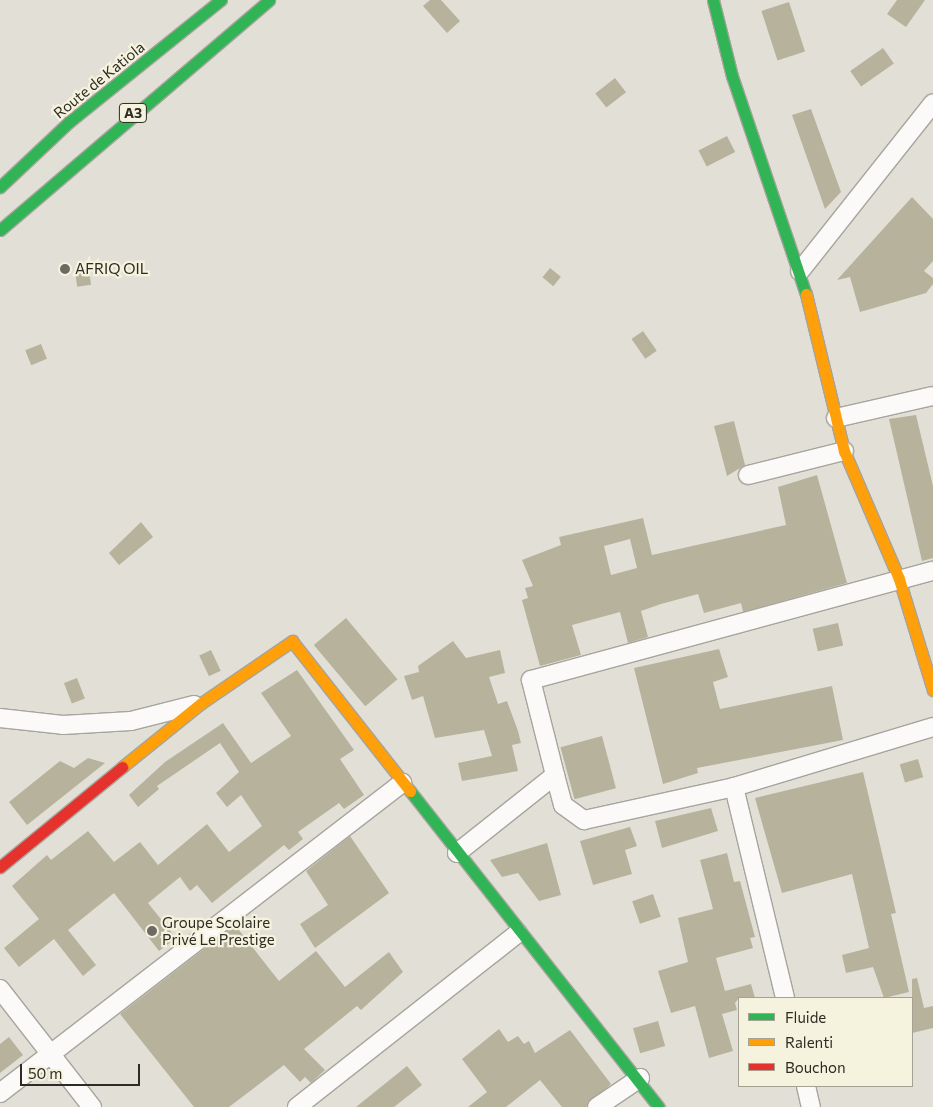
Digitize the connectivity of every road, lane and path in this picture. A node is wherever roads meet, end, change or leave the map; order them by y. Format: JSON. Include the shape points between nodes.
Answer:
{"nodes":[{"id":1,"x":221,"y":0,"type":"edge"},
{"id":2,"x":269,"y":0,"type":"edge"},
{"id":3,"x":713,"y":0,"type":"edge"},
{"id":4,"x":933,"y":103,"type":"edge"},
{"id":5,"x":0,"y":187,"type":"edge"},
{"id":6,"x":0,"y":230,"type":"edge"},
{"id":7,"x":800,"y":271,"type":"junction"},
{"id":8,"x":933,"y":396,"type":"edge"},
{"id":9,"x":836,"y":418,"type":"junction"},
{"id":10,"x":844,"y":450,"type":"junction"},
{"id":11,"x":748,"y":475,"type":"dead end"},
{"id":12,"x":933,"y":571,"type":"edge"},
{"id":13,"x":899,"y":579,"type":"junction"},
{"id":14,"x":933,"y":690,"type":"edge"},
{"id":15,"x":200,"y":704,"type":"junction"},
{"id":16,"x":0,"y":718,"type":"edge"},
{"id":17,"x":933,"y":727,"type":"edge"},
{"id":18,"x":555,"y":775,"type":"junction"},
{"id":19,"x":402,"y":782,"type":"junction"},
{"id":20,"x":734,"y":787,"type":"junction"},
{"id":21,"x":458,"y":852,"type":"junction"},
{"id":22,"x":0,"y":867,"type":"edge"},
{"id":23,"x":518,"y":933,"type":"junction"},
{"id":24,"x":0,"y":989,"type":"edge"},
{"id":25,"x":785,"y":997,"type":"edge"},
{"id":26,"x":50,"y":1052,"type":"junction"},
{"id":27,"x":640,"y":1078,"type":"junction"},
{"id":28,"x":806,"y":1087,"type":"edge"},
{"id":29,"x":0,"y":1092,"type":"edge"},
{"id":30,"x":92,"y":1107,"type":"edge"},
{"id":31,"x":297,"y":1107,"type":"edge"},
{"id":32,"x":597,"y":1107,"type":"edge"},
{"id":33,"x":659,"y":1107,"type":"edge"},
{"id":34,"x":811,"y":1107,"type":"edge"}],
"edges":[{"from":1,"to":5,"type":"main road","name":"Route de Katiola","number":"A3","via":[[69,122]]},
{"from":2,"to":6,"type":"main road","number":"A3"},
{"from":3,"to":7,"type":"main road","via":[[732,76]]},
{"from":4,"to":7,"type":"street"},
{"from":7,"to":9,"type":"main road"},
{"from":8,"to":9,"type":"street"},
{"from":9,"to":10,"type":"main road"},
{"from":10,"to":11,"type":"street"},
{"from":10,"to":13,"type":"main road"},
{"from":12,"to":13,"type":"street"},
{"from":13,"to":14,"type":"main road"},
{"from":13,"to":18,"type":"street","via":[[531,680]]},
{"from":15,"to":16,"type":"street","via":[[131,721],[63,725]]},
{"from":15,"to":19,"type":"main road","via":[[292,641]]},
{"from":15,"to":22,"type":"main road"},
{"from":17,"to":20,"type":"street"},
{"from":18,"to":20,"type":"street","via":[[563,805],[584,820]]},
{"from":18,"to":21,"type":"street"},
{"from":19,"to":21,"type":"main road"},
{"from":19,"to":26,"type":"street"},
{"from":20,"to":25,"type":"street"},
{"from":21,"to":23,"type":"main road"},
{"from":23,"to":27,"type":"main road"},
{"from":23,"to":31,"type":"street"},
{"from":24,"to":26,"type":"street"},
{"from":26,"to":29,"type":"street"},
{"from":26,"to":30,"type":"street"},
{"from":27,"to":32,"type":"street"},
{"from":27,"to":33,"type":"main road"},
{"from":28,"to":34,"type":"street"}]}
